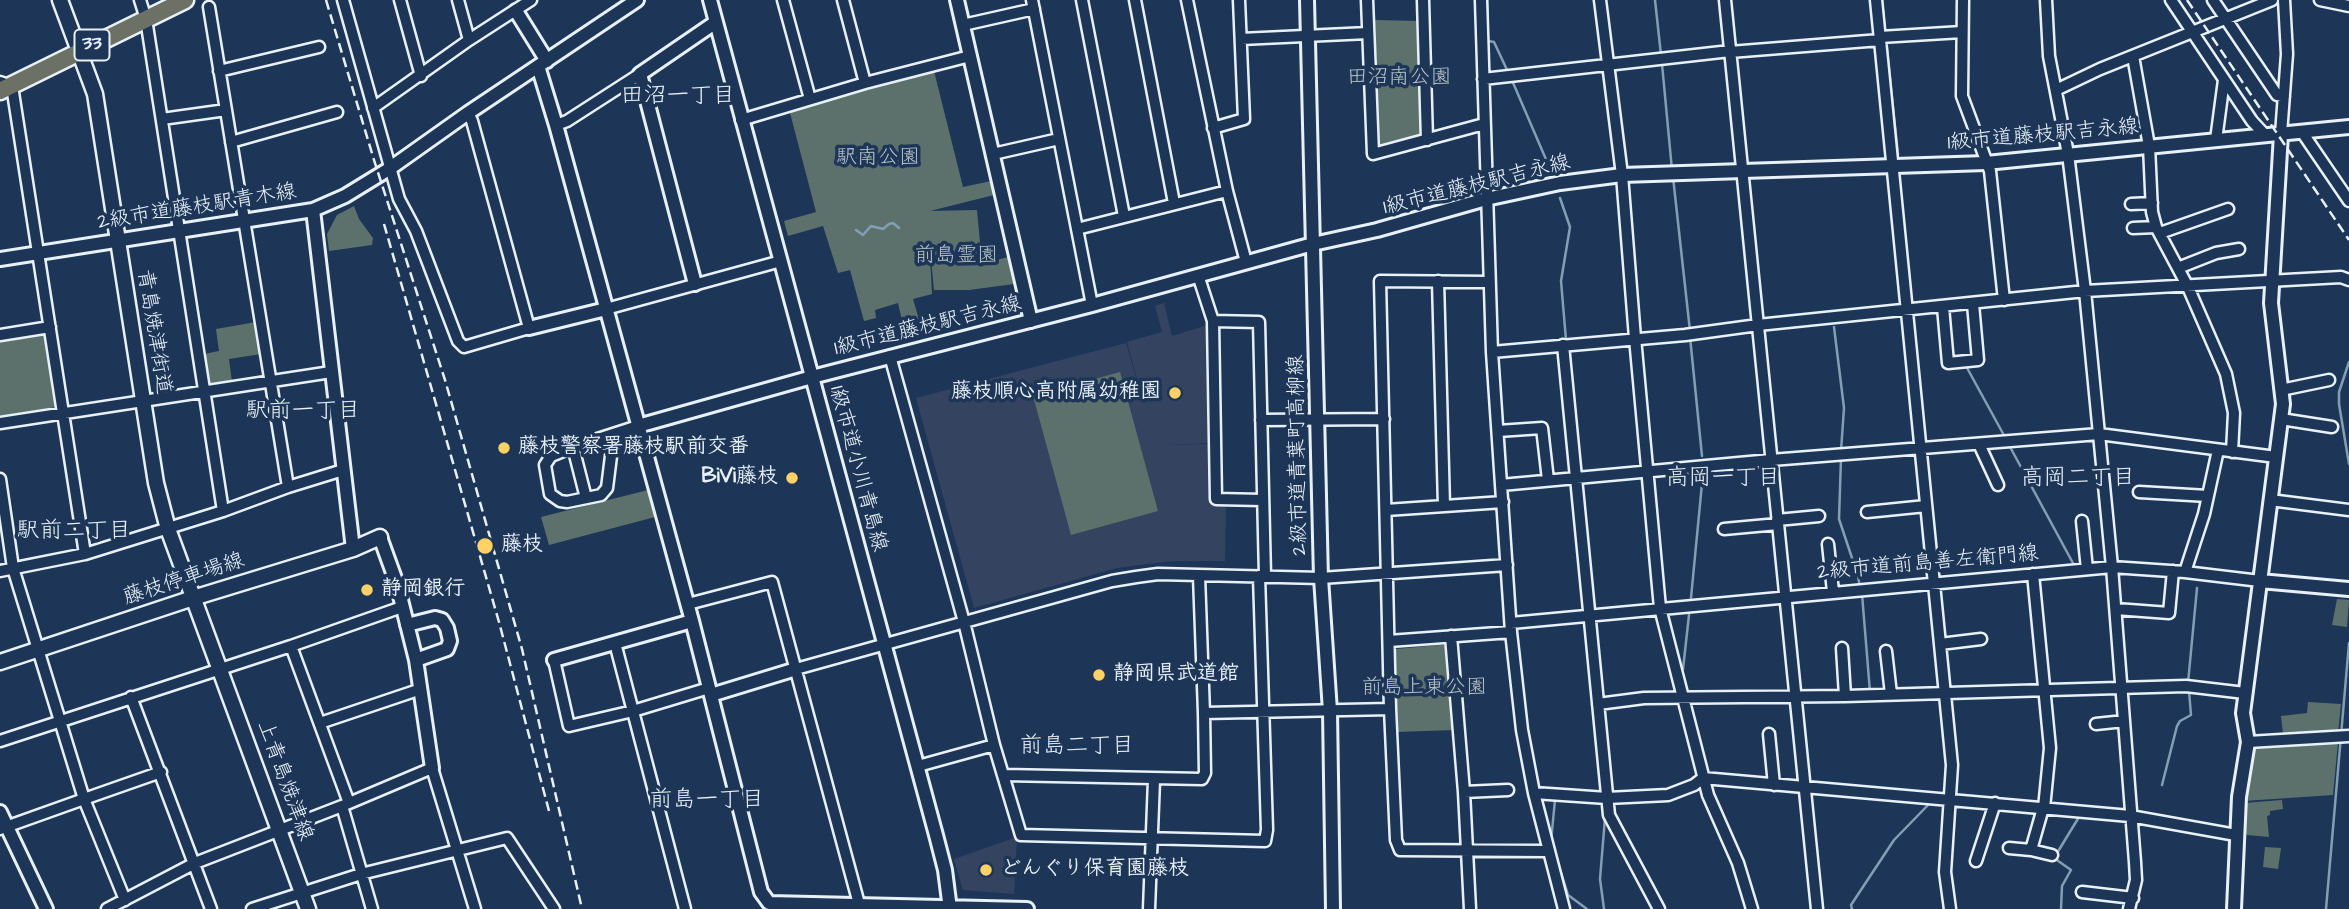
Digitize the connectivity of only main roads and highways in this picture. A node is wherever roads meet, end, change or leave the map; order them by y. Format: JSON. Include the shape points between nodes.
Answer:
{"nodes":[{"id":1,"x":60,"y":0,"type":"edge"},
{"id":2,"x":185,"y":0,"type":"edge"},
{"id":3,"x":79,"y":51,"type":"junction"},
{"id":4,"x":4,"y":86,"type":"edge"},
{"id":5,"x":380,"y":537,"type":"road end"},
{"id":6,"x":193,"y":598,"type":"junction"},
{"id":7,"x":0,"y":662,"type":"edge"},
{"id":8,"x":221,"y":667,"type":"joint"},
{"id":9,"x":308,"y":909,"type":"edge"}],
"edges":[{"from":1,"to":3,"type":"main road","name":"青島焼津街道"},
{"from":2,"to":3,"type":"main road","number":"33"},
{"from":3,"to":4,"type":"main road","number":"33"},
{"from":3,"to":6,"type":"main road","name":"青島焼津街道","via":[[95,93],[156,483]]},
{"from":5,"to":6,"type":"main road","name":"藤枝停車場線"},
{"from":6,"to":7,"type":"main road","name":"藤枝停車場線"},
{"from":6,"to":8,"type":"main road","name":"青島焼津街道"},
{"from":8,"to":9,"type":"main road","name":"上青島焼津線"}]}
